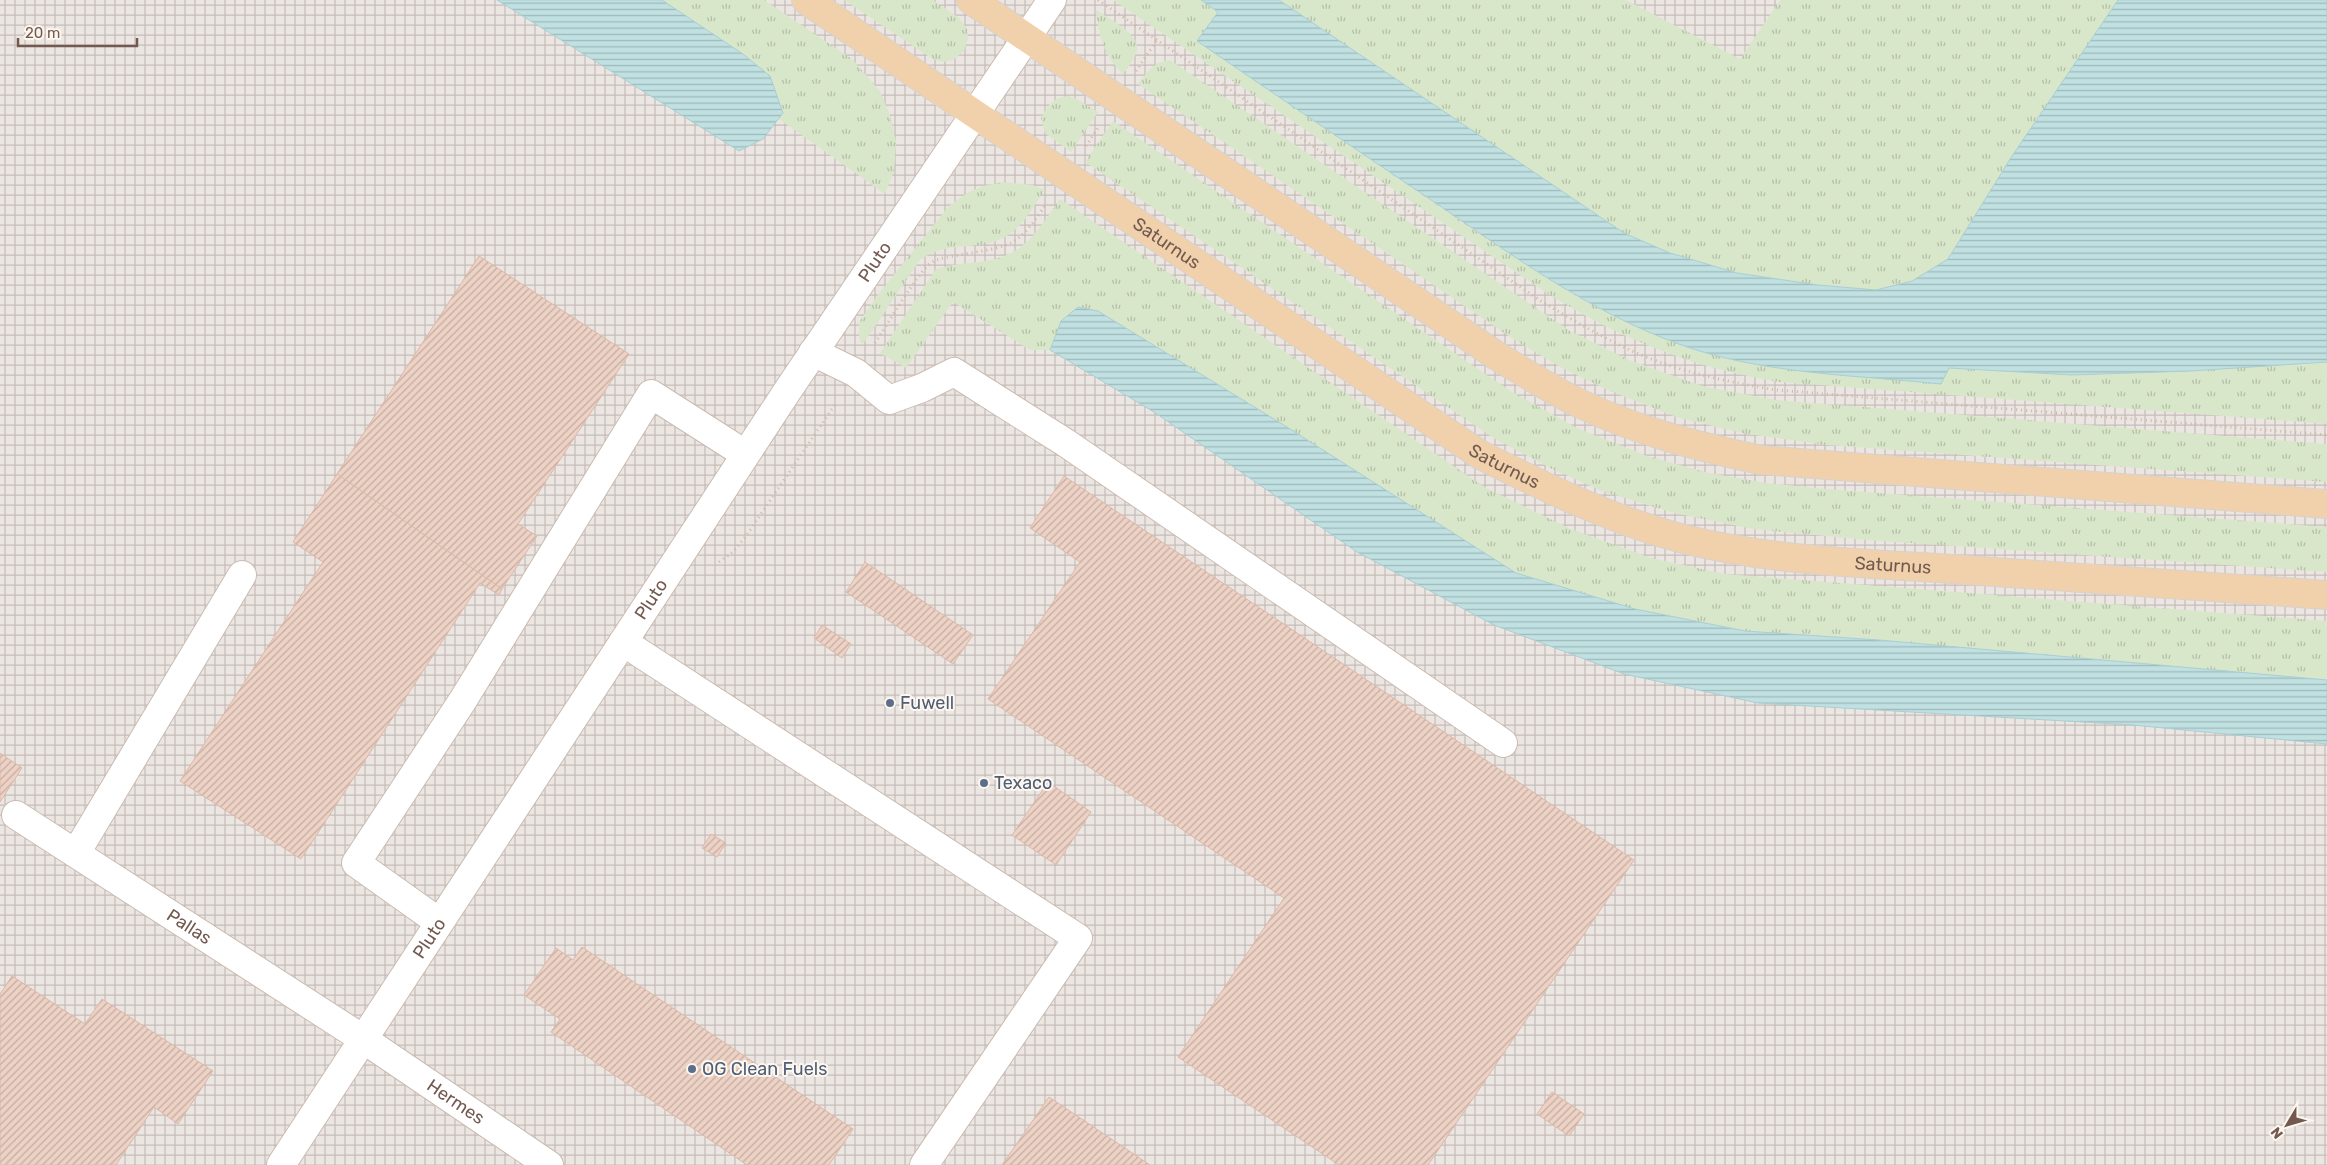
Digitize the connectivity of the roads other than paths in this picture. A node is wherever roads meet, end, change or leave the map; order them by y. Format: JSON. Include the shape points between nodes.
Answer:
{"nodes":[{"id":1,"x":806,"y":0,"type":"edge"},
{"id":2,"x":971,"y":0,"type":"edge"},
{"id":3,"x":1052,"y":0,"type":"edge"},
{"id":4,"x":1026,"y":38,"type":"junction"},
{"id":5,"x":974,"y":114,"type":"junction"},
{"id":6,"x":813,"y":352,"type":"junction"},
{"id":7,"x":745,"y":454,"type":"junction"},
{"id":8,"x":2327,"y":504,"type":"edge"},
{"id":9,"x":242,"y":575,"type":"dead end"},
{"id":10,"x":2327,"y":595,"type":"edge"},
{"id":11,"x":623,"y":642,"type":"junction"},
{"id":12,"x":1503,"y":743,"type":"dead end"},
{"id":13,"x":16,"y":815,"type":"dead end"},
{"id":14,"x":76,"y":853,"type":"junction"},
{"id":15,"x":439,"y":922,"type":"junction"},
{"id":16,"x":363,"y":1039,"type":"junction"},
{"id":17,"x":281,"y":1165,"type":"edge"},
{"id":18,"x":549,"y":1165,"type":"edge"},
{"id":19,"x":924,"y":1165,"type":"edge"}],
"edges":[{"from":1,"to":5,"type":"main road","name":"Saturnus"},
{"from":2,"to":4,"type":"main road"},
{"from":3,"to":4,"type":"street","name":"Pluto"},
{"from":4,"to":5,"type":"street","name":"Pluto"},
{"from":4,"to":8,"type":"main road","via":[[1497,356],[1558,393],[1627,424],[1701,447],[1761,460]]},
{"from":5,"to":6,"type":"street","name":"Pluto"},
{"from":5,"to":10,"type":"main road","name":"Saturnus","via":[[1479,454],[1614,517],[1679,538],[1761,554]]},
{"from":6,"to":7,"type":"street","name":"Pluto"},
{"from":6,"to":12,"type":"street","via":[[856,373],[889,400],[954,372],[1066,443]]},
{"from":7,"to":11,"type":"street","name":"Pluto"},
{"from":7,"to":15,"type":"street","via":[[651,394],[463,700],[356,862]]},
{"from":9,"to":14,"type":"street"},
{"from":11,"to":15,"type":"street","name":"Pluto"},
{"from":11,"to":19,"type":"street","via":[[1078,938]]},
{"from":13,"to":14,"type":"street","name":"Pallas"},
{"from":14,"to":16,"type":"street","name":"Pallas"},
{"from":15,"to":16,"type":"street","name":"Pluto"},
{"from":16,"to":17,"type":"street","name":"Pluto"},
{"from":16,"to":18,"type":"street","name":"Hermes"}]}
